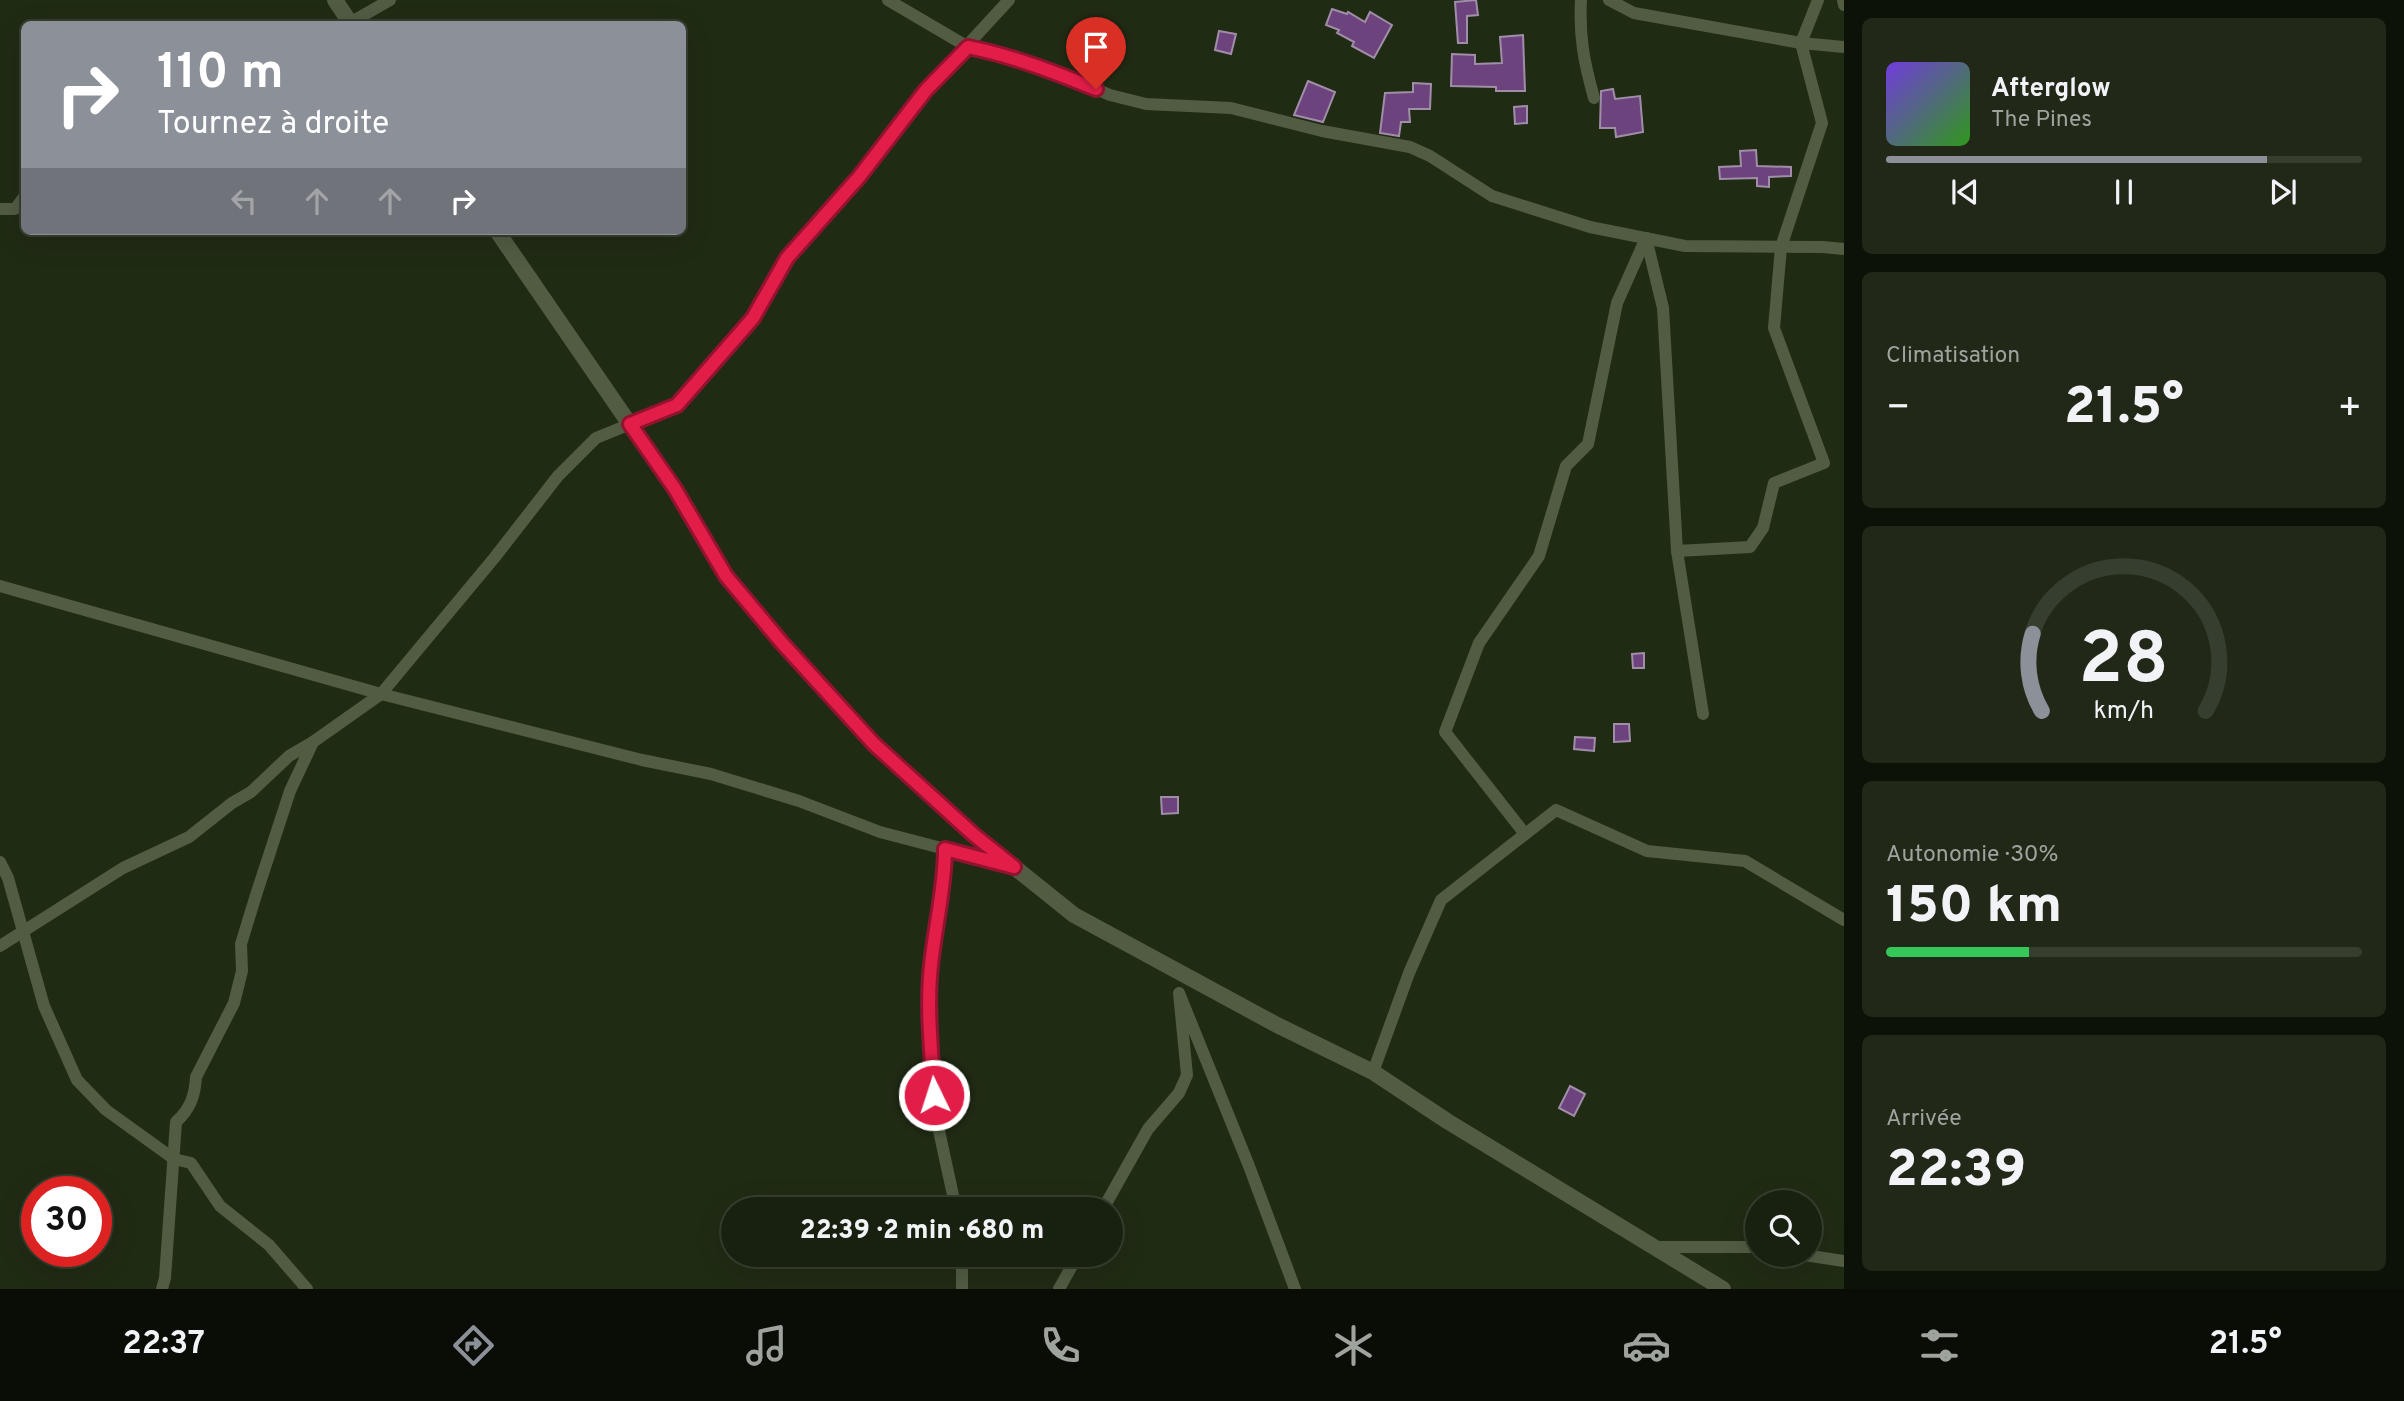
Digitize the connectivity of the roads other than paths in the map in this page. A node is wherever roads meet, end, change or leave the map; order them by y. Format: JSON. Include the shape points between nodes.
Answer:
{"nodes":[{"id":1,"x":335,"y":0,"type":"edge"},
{"id":2,"x":390,"y":0,"type":"edge"},
{"id":3,"x":888,"y":0,"type":"edge"},
{"id":4,"x":1009,"y":0,"type":"edge"},
{"id":5,"x":1581,"y":0,"type":"edge"},
{"id":6,"x":1609,"y":0,"type":"edge"},
{"id":7,"x":1818,"y":0,"type":"edge"},
{"id":8,"x":348,"y":21,"type":"edge"},
{"id":9,"x":355,"y":21,"type":"edge"},
{"id":10,"x":1801,"y":43,"type":"junction"},
{"id":11,"x":968,"y":47,"type":"junction"},
{"id":12,"x":1844,"y":47,"type":"edge"},
{"id":13,"x":1594,"y":97,"type":"dead end"},
{"id":14,"x":21,"y":201,"type":"edge"},
{"id":15,"x":0,"y":209,"type":"edge"},
{"id":16,"x":500,"y":235,"type":"edge"},
{"id":17,"x":1646,"y":238,"type":"junction"},
{"id":18,"x":1781,"y":247,"type":"junction"},
{"id":19,"x":1844,"y":249,"type":"edge"},
{"id":20,"x":630,"y":424,"type":"junction"},
{"id":21,"x":1677,"y":551,"type":"junction"},
{"id":22,"x":0,"y":586,"type":"edge"},
{"id":23,"x":381,"y":694,"type":"junction"},
{"id":24,"x":1703,"y":714,"type":"dead end"},
{"id":25,"x":313,"y":741,"type":"junction"},
{"id":26,"x":1525,"y":834,"type":"junction"},
{"id":27,"x":945,"y":849,"type":"junction"},
{"id":28,"x":0,"y":862,"type":"edge"},
{"id":29,"x":1014,"y":867,"type":"junction"},
{"id":30,"x":1844,"y":920,"type":"edge"},
{"id":31,"x":23,"y":932,"type":"junction"},
{"id":32,"x":0,"y":946,"type":"edge"},
{"id":33,"x":1172,"y":968,"type":"junction"},
{"id":34,"x":1180,"y":993,"type":"junction"},
{"id":35,"x":1373,"y":1072,"type":"junction"},
{"id":36,"x":174,"y":1159,"type":"junction"},
{"id":37,"x":953,"y":1197,"type":"edge"},
{"id":38,"x":1110,"y":1197,"type":"edge"},
{"id":39,"x":1656,"y":1247,"type":"junction"},
{"id":40,"x":1745,"y":1247,"type":"edge"},
{"id":41,"x":1822,"y":1258,"type":"edge"},
{"id":42,"x":1844,"y":1261,"type":"edge"},
{"id":43,"x":962,"y":1267,"type":"edge"},
{"id":44,"x":1071,"y":1267,"type":"edge"},
{"id":45,"x":162,"y":1289,"type":"edge"},
{"id":46,"x":307,"y":1289,"type":"edge"},
{"id":47,"x":962,"y":1289,"type":"edge"},
{"id":48,"x":1059,"y":1289,"type":"edge"},
{"id":49,"x":1295,"y":1289,"type":"edge"},
{"id":50,"x":1723,"y":1289,"type":"edge"}],
"edges":[{"from":1,"to":8,"type":"street"},
{"from":2,"to":9,"type":"street"},
{"from":3,"to":11,"type":"street"},
{"from":4,"to":11,"type":"street"},
{"from":5,"to":13,"type":"street","via":[[1582,56]]},
{"from":6,"to":10,"type":"street","via":[[1634,13]]},
{"from":7,"to":10,"type":"street"},
{"from":10,"to":12,"type":"street"},
{"from":10,"to":18,"type":"street","via":[[1822,123]]},
{"from":11,"to":17,"type":"street","via":[[1041,66],[1146,104],[1231,108],[1410,147],[1492,196],[1590,227]]},
{"from":11,"to":20,"type":"street","via":[[926,90],[859,177],[787,258],[753,318],[677,405]]},
{"from":14,"to":15,"type":"street","via":[[15,209]]},
{"from":16,"to":20,"type":"street"},
{"from":17,"to":18,"type":"street","via":[[1685,246]]},
{"from":17,"to":21,"type":"street","via":[[1664,308]]},
{"from":17,"to":26,"type":"street","via":[[1617,303],[1588,444],[1566,466],[1539,556],[1479,643],[1445,732]]},
{"from":18,"to":19,"type":"street"},
{"from":18,"to":21,"type":"street","via":[[1774,328],[1824,463],[1774,483],[1763,528],[1750,547]]},
{"from":20,"to":23,"type":"street","via":[[596,438],[558,476]]},
{"from":20,"to":29,"type":"street","via":[[726,576],[782,643],[874,744]]},
{"from":21,"to":24,"type":"street"},
{"from":22,"to":23,"type":"street"},
{"from":23,"to":25,"type":"street"},
{"from":23,"to":27,"type":"street","via":[[711,774],[880,832]]},
{"from":25,"to":31,"type":"street","via":[[190,837],[123,868]]},
{"from":25,"to":36,"type":"street","via":[[290,791],[241,944],[242,971],[234,1003],[196,1077],[189,1110],[176,1122]]},
{"from":26,"to":30,"type":"street","via":[[1556,810],[1647,851],[1745,860]]},
{"from":26,"to":35,"type":"street","via":[[1441,900]]},
{"from":27,"to":29,"type":"street"},
{"from":27,"to":37,"type":"street","via":[[945,878],[929,979],[930,1030],[936,1117]]},
{"from":28,"to":31,"type":"street"},
{"from":29,"to":33,"type":"street","via":[[1074,915]]},
{"from":31,"to":32,"type":"street"},
{"from":31,"to":36,"type":"street","via":[[44,1006],[77,1080],[106,1110]]},
{"from":33,"to":34,"type":"street"},
{"from":33,"to":35,"type":"street"},
{"from":34,"to":38,"type":"street","via":[[1187,1075],[1179,1093],[1148,1129]]},
{"from":34,"to":49,"type":"street"},
{"from":35,"to":39,"type":"street"},
{"from":36,"to":45,"type":"street"},
{"from":36,"to":46,"type":"street","via":[[191,1163],[220,1206],[269,1245]]},
{"from":39,"to":40,"type":"street"},
{"from":39,"to":50,"type":"street"},
{"from":41,"to":42,"type":"street"},
{"from":43,"to":47,"type":"street"},
{"from":44,"to":48,"type":"street"}]}
